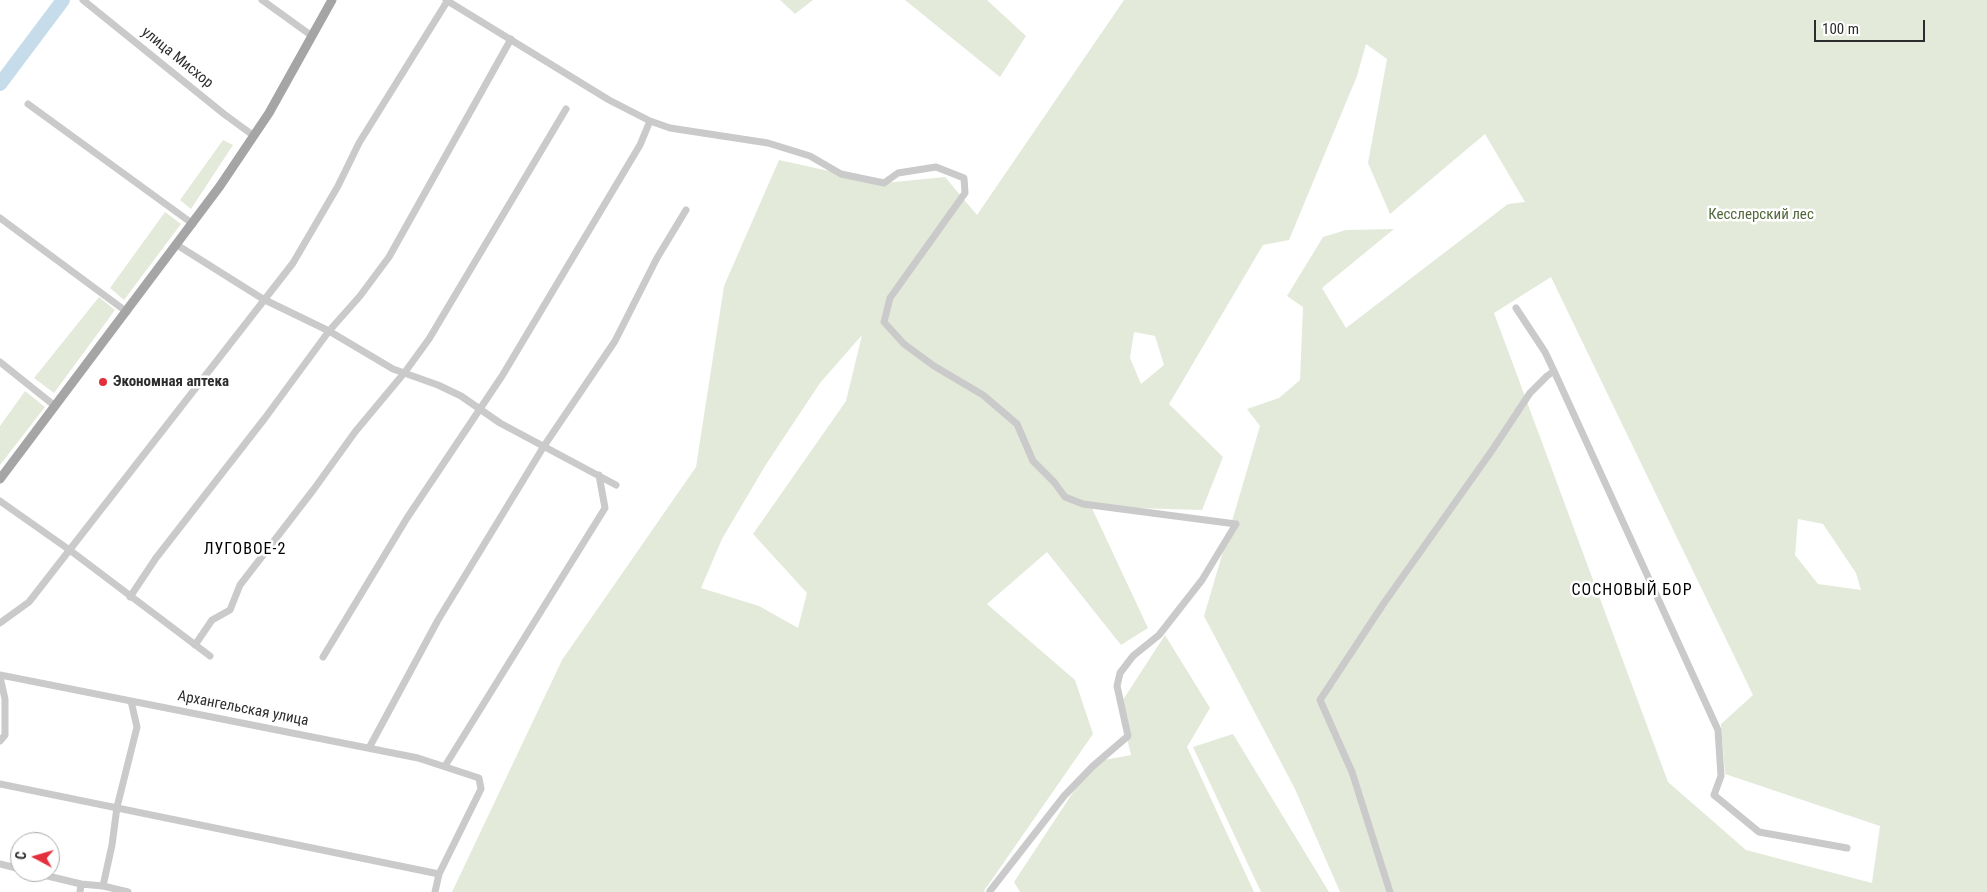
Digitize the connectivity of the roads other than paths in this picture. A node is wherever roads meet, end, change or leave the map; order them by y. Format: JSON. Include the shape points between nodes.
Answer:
{"nodes":[{"id":1,"x":83,"y":0,"type":"edge"},
{"id":2,"x":262,"y":0,"type":"edge"},
{"id":3,"x":332,"y":0,"type":"edge"},
{"id":4,"x":447,"y":0,"type":"edge"},
{"id":5,"x":312,"y":36,"type":"junction"},
{"id":6,"x":511,"y":40,"type":"junction"},
{"id":7,"x":28,"y":104,"type":"dead end"},
{"id":8,"x":566,"y":109,"type":"dead end"},
{"id":9,"x":650,"y":121,"type":"junction"},
{"id":10,"x":254,"y":136,"type":"junction"},
{"id":11,"x":686,"y":210,"type":"dead end"},
{"id":12,"x":0,"y":218,"type":"edge"},
{"id":13,"x":193,"y":224,"type":"junction"},
{"id":14,"x":177,"y":245,"type":"junction"},
{"id":15,"x":263,"y":299,"type":"junction"},
{"id":16,"x":1516,"y":308,"type":"dead end"},
{"id":17,"x":127,"y":312,"type":"junction"},
{"id":18,"x":329,"y":331,"type":"junction"},
{"id":19,"x":0,"y":362,"type":"edge"},
{"id":20,"x":1554,"y":371,"type":"junction"},
{"id":21,"x":405,"y":372,"type":"junction"},
{"id":22,"x":55,"y":406,"type":"junction"},
{"id":23,"x":479,"y":410,"type":"junction"},
{"id":24,"x":544,"y":446,"type":"junction"},
{"id":25,"x":599,"y":475,"type":"junction"},
{"id":26,"x":0,"y":478,"type":"edge"},
{"id":27,"x":616,"y":485,"type":"dead end"},
{"id":28,"x":0,"y":501,"type":"edge"},
{"id":29,"x":70,"y":551,"type":"junction"},
{"id":30,"x":130,"y":597,"type":"junction"},
{"id":31,"x":0,"y":623,"type":"edge"},
{"id":32,"x":195,"y":645,"type":"junction"},
{"id":33,"x":210,"y":656,"type":"dead end"},
{"id":34,"x":323,"y":657,"type":"dead end"},
{"id":35,"x":0,"y":676,"type":"edge"},
{"id":36,"x":131,"y":701,"type":"junction"},
{"id":37,"x":0,"y":741,"type":"edge"},
{"id":38,"x":369,"y":748,"type":"junction"},
{"id":39,"x":445,"y":766,"type":"junction"},
{"id":40,"x":0,"y":784,"type":"edge"},
{"id":41,"x":117,"y":807,"type":"junction"},
{"id":42,"x":1847,"y":848,"type":"dead end"},
{"id":43,"x":439,"y":874,"type":"junction"},
{"id":44,"x":60,"y":879,"type":"edge"},
{"id":45,"x":81,"y":884,"type":"junction"},
{"id":46,"x":103,"y":886,"type":"junction"},
{"id":47,"x":990,"y":891,"type":"edge"},
{"id":48,"x":80,"y":892,"type":"edge"},
{"id":49,"x":128,"y":892,"type":"edge"},
{"id":50,"x":436,"y":892,"type":"edge"},
{"id":51,"x":1390,"y":892,"type":"edge"}],
"edges":[{"from":1,"to":10,"type":"street","name":"улица Мисхор"},
{"from":2,"to":5,"type":"street"},
{"from":3,"to":5,"type":"main road"},
{"from":4,"to":6,"type":"street"},
{"from":4,"to":15,"type":"street","via":[[359,143],[293,263]]},
{"from":5,"to":10,"type":"main road"},
{"from":6,"to":9,"type":"street"},
{"from":6,"to":18,"type":"street","via":[[389,256]]},
{"from":7,"to":13,"type":"street"},
{"from":8,"to":21,"type":"street","via":[[429,339]]},
{"from":9,"to":23,"type":"street","via":[[640,145]]},
{"from":9,"to":47,"type":"street","via":[[670,128],[768,143],[810,156],[840,174],[884,183],[898,173],[936,166],[964,178],[965,193],[890,298],[884,322],[904,344],[983,395],[1017,424],[1033,461],[1065,497],[1083,504],[1236,524],[1202,580],[1159,635],[1133,656],[1120,673],[1117,686],[1128,736],[1064,796]]},
{"from":10,"to":13,"type":"main road"},
{"from":11,"to":24,"type":"street","via":[[657,258],[615,341]]},
{"from":12,"to":17,"type":"street"},
{"from":13,"to":14,"type":"main road"},
{"from":14,"to":15,"type":"street"},
{"from":14,"to":17,"type":"main road"},
{"from":15,"to":18,"type":"street"},
{"from":15,"to":29,"type":"street"},
{"from":16,"to":20,"type":"street"},
{"from":17,"to":22,"type":"main road"},
{"from":18,"to":21,"type":"street","via":[[393,369]]},
{"from":18,"to":30,"type":"street","via":[[156,558]]},
{"from":19,"to":22,"type":"street"},
{"from":20,"to":42,"type":"street","via":[[1718,730],[1721,776],[1714,794],[1759,832]]},
{"from":20,"to":51,"type":"street","via":[[1530,393],[1320,700],[1352,772]]},
{"from":21,"to":23,"type":"street","via":[[438,384]]},
{"from":21,"to":32,"type":"street","via":[[355,432],[240,585],[230,610],[212,620]]},
{"from":22,"to":26,"type":"main road"},
{"from":23,"to":24,"type":"street"},
{"from":23,"to":34,"type":"street","via":[[407,518]]},
{"from":24,"to":25,"type":"street"},
{"from":24,"to":38,"type":"street","via":[[438,620]]},
{"from":25,"to":27,"type":"street"},
{"from":25,"to":39,"type":"street","via":[[605,508]]},
{"from":28,"to":29,"type":"street"},
{"from":29,"to":30,"type":"street"},
{"from":29,"to":31,"type":"street","via":[[29,602]]},
{"from":30,"to":32,"type":"street"},
{"from":32,"to":33,"type":"street"},
{"from":35,"to":36,"type":"street","name":"Архангельская улица"},
{"from":35,"to":37,"type":"street","via":[[5,699],[5,735]]},
{"from":36,"to":38,"type":"street","name":"Архангельская улица"},
{"from":36,"to":41,"type":"street","via":[[136,727]]},
{"from":38,"to":39,"type":"street","name":"Архангельская улица"},
{"from":39,"to":43,"type":"street","name":"Архангельская улица","via":[[479,778],[481,789]]},
{"from":40,"to":41,"type":"street"},
{"from":41,"to":43,"type":"street"},
{"from":41,"to":46,"type":"street"},
{"from":43,"to":50,"type":"street"},
{"from":44,"to":45,"type":"street"},
{"from":45,"to":46,"type":"street"},
{"from":45,"to":48,"type":"street"},
{"from":46,"to":49,"type":"street"}]}
